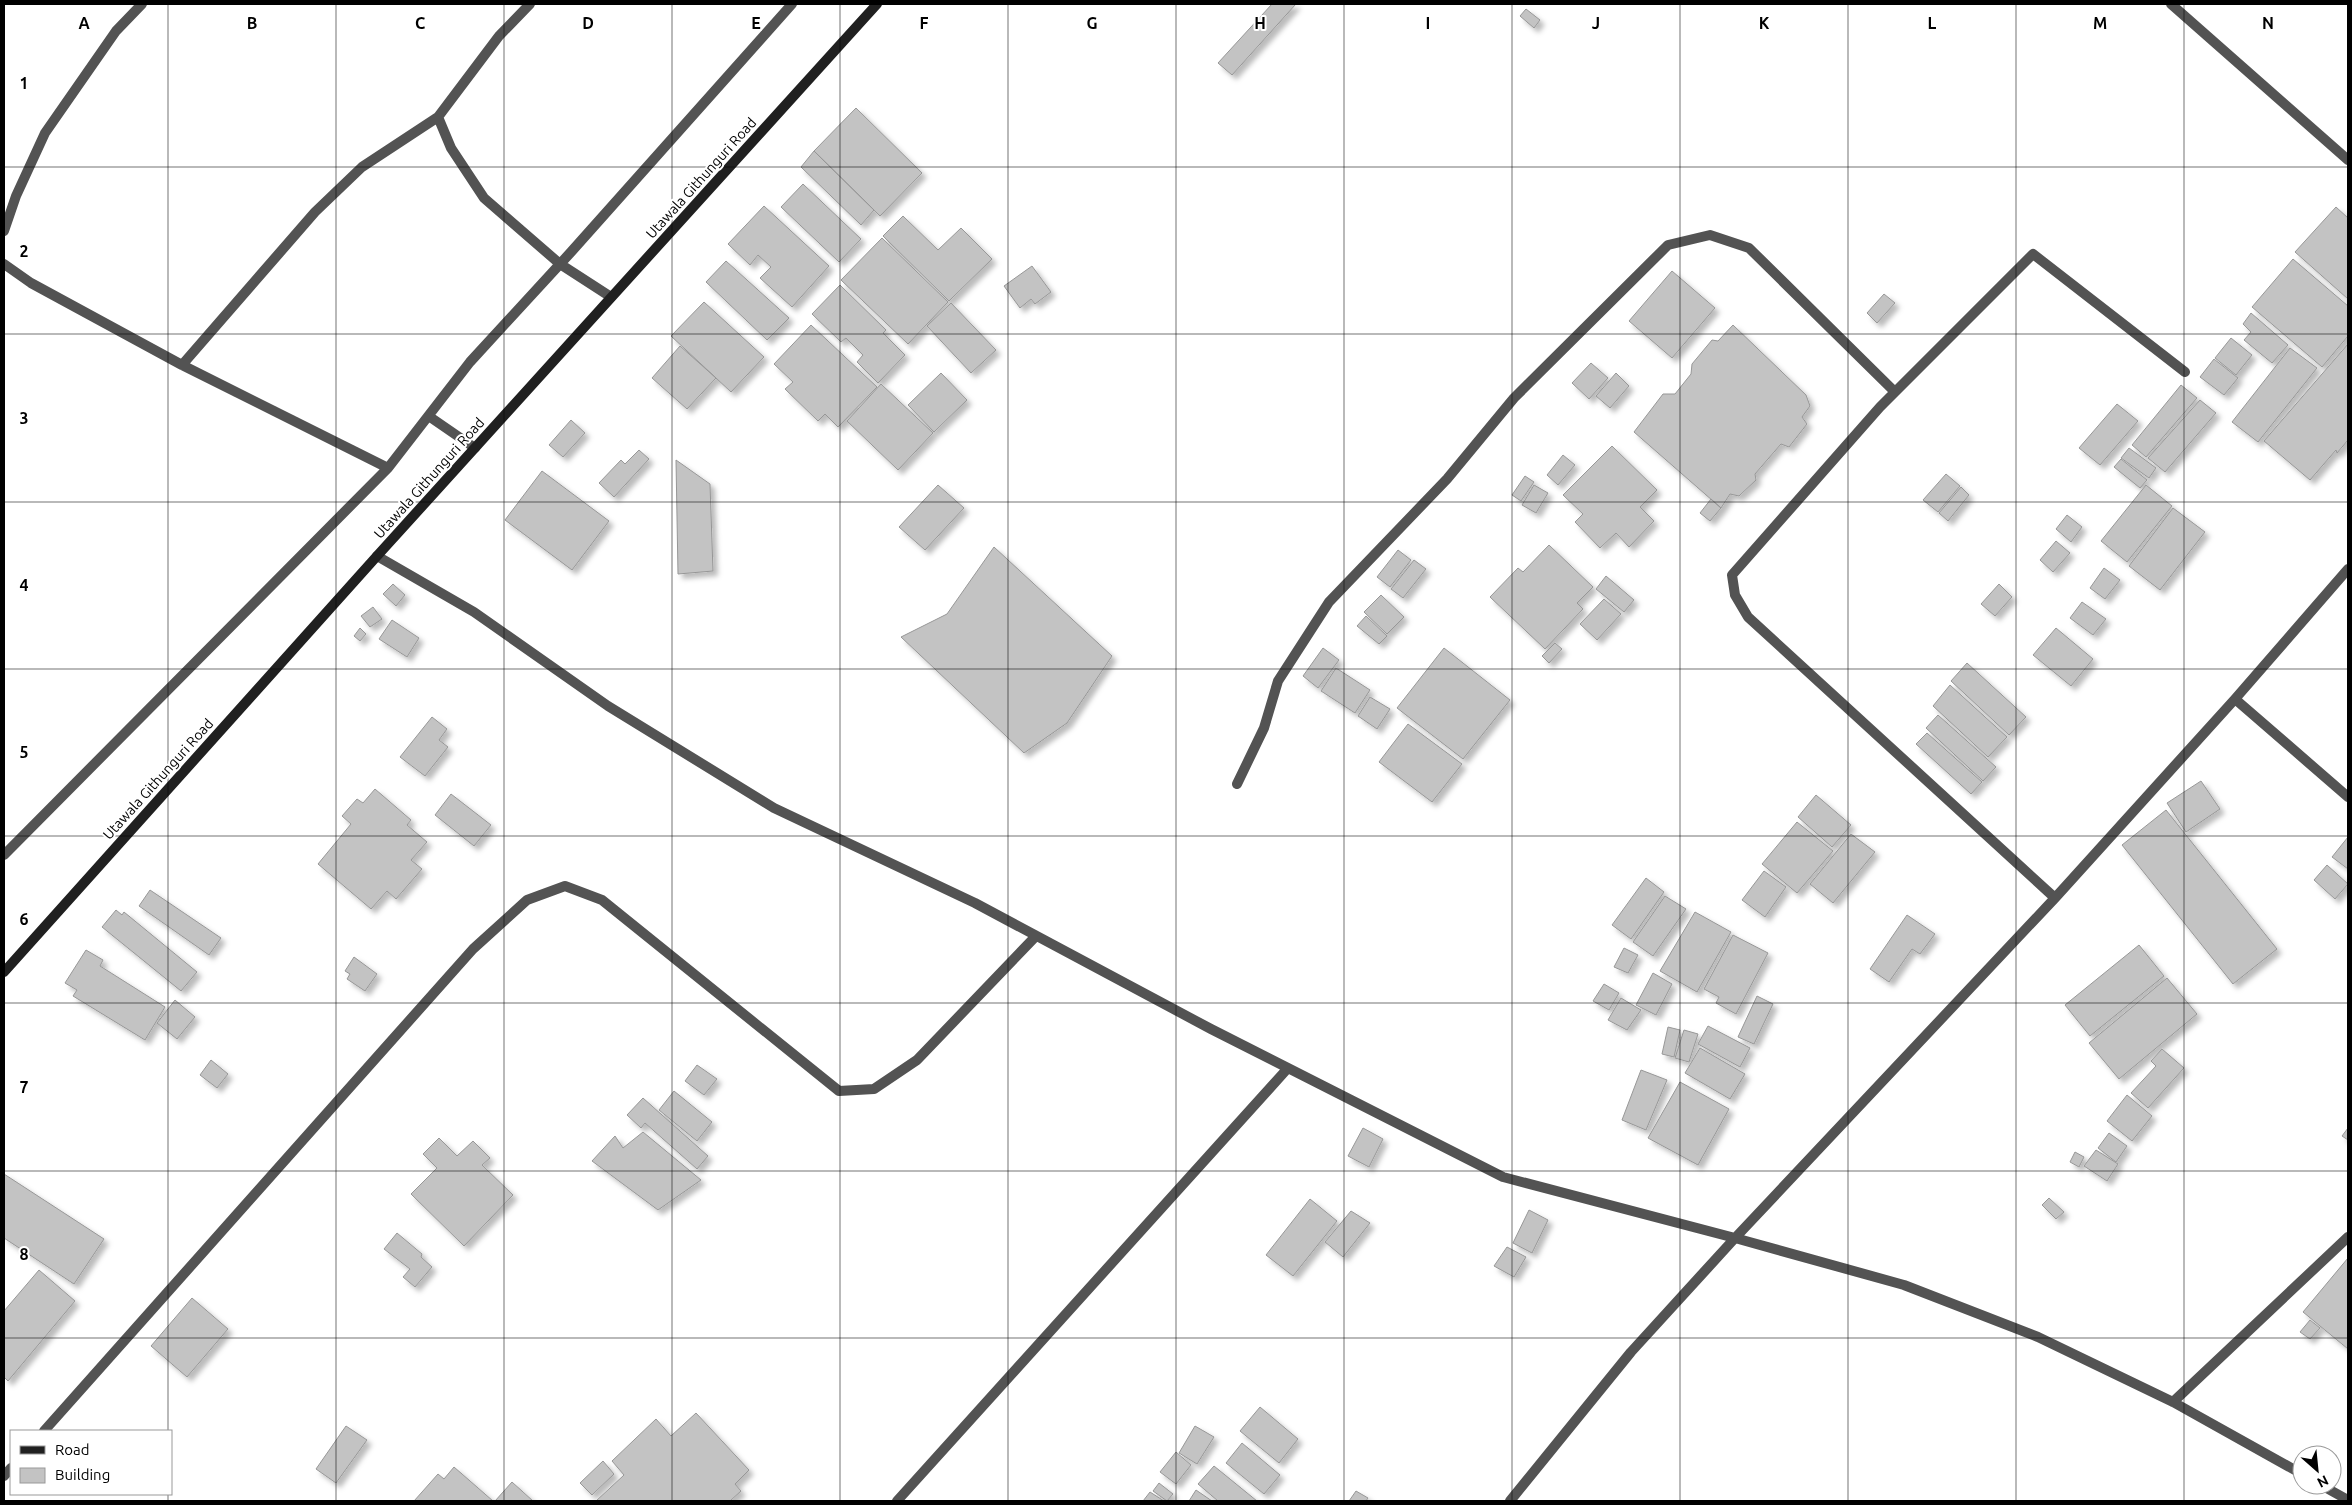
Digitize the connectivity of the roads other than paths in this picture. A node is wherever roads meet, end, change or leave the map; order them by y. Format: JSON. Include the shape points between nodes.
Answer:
{"nodes":[{"id":1,"x":142,"y":4,"type":"edge"},
{"id":2,"x":530,"y":4,"type":"edge"},
{"id":3,"x":792,"y":4,"type":"edge"},
{"id":4,"x":877,"y":4,"type":"edge"},
{"id":5,"x":2171,"y":4,"type":"edge"},
{"id":6,"x":438,"y":117,"type":"junction"},
{"id":7,"x":2348,"y":160,"type":"edge"},
{"id":8,"x":4,"y":231,"type":"edge"},
{"id":9,"x":4,"y":264,"type":"edge"},
{"id":10,"x":560,"y":264,"type":"junction"},
{"id":11,"x":611,"y":297,"type":"junction"},
{"id":12,"x":182,"y":365,"type":"junction"},
{"id":13,"x":2185,"y":372,"type":"dead end"},
{"id":14,"x":1895,"y":392,"type":"junction"},
{"id":15,"x":430,"y":417,"type":"junction"},
{"id":16,"x":475,"y":448,"type":"junction"},
{"id":17,"x":388,"y":468,"type":"junction"},
{"id":18,"x":377,"y":556,"type":"junction"},
{"id":19,"x":2348,"y":569,"type":"edge"},
{"id":20,"x":2235,"y":699,"type":"junction"},
{"id":21,"x":1236,"y":784,"type":"dead end"},
{"id":22,"x":2348,"y":797,"type":"edge"},
{"id":23,"x":4,"y":855,"type":"edge"},
{"id":24,"x":2055,"y":898,"type":"junction"},
{"id":25,"x":1036,"y":936,"type":"junction"},
{"id":26,"x":4,"y":972,"type":"edge"},
{"id":27,"x":1288,"y":1068,"type":"junction"},
{"id":28,"x":1735,"y":1238,"type":"junction"},
{"id":29,"x":2348,"y":1238,"type":"edge"},
{"id":30,"x":2173,"y":1402,"type":"junction"},
{"id":31,"x":45,"y":1430,"type":"edge"},
{"id":32,"x":2292,"y":1468,"type":"edge"},
{"id":33,"x":897,"y":1501,"type":"edge"},
{"id":34,"x":1510,"y":1501,"type":"edge"}],
"edges":[{"from":1,"to":8,"type":"street","via":[[116,31],[45,133]]},
{"from":2,"to":6,"type":"street","via":[[499,36]]},
{"from":3,"to":10,"type":"street"},
{"from":4,"to":11,"type":"street","name":"Utawala Githunguri Road"},
{"from":5,"to":7,"type":"street"},
{"from":6,"to":10,"type":"street","via":[[452,148],[484,198]]},
{"from":6,"to":12,"type":"street","via":[[362,167],[315,212]]},
{"from":9,"to":12,"type":"street","via":[[31,283]]},
{"from":10,"to":11,"type":"street"},
{"from":10,"to":15,"type":"street","via":[[470,362]]},
{"from":11,"to":16,"type":"street","name":"Utawala Githunguri Road"},
{"from":12,"to":17,"type":"street"},
{"from":13,"to":14,"type":"street","via":[[2033,254]]},
{"from":14,"to":21,"type":"street","via":[[1749,248],[1710,235],[1668,245],[1514,398],[1447,479],[1329,602],[1278,681],[1264,728]]},
{"from":14,"to":24,"type":"street","via":[[1732,575],[1735,595],[1748,617]]},
{"from":15,"to":16,"type":"street"},
{"from":15,"to":17,"type":"street"},
{"from":16,"to":18,"type":"street","name":"Utawala Githunguri Road"},
{"from":17,"to":23,"type":"street"},
{"from":18,"to":25,"type":"street","via":[[474,612],[608,706],[774,808]]},
{"from":18,"to":26,"type":"street","name":"Utawala Githunguri Road"},
{"from":19,"to":20,"type":"street"},
{"from":20,"to":22,"type":"street"},
{"from":20,"to":24,"type":"street"},
{"from":24,"to":28,"type":"street"},
{"from":25,"to":27,"type":"street"},
{"from":25,"to":31,"type":"street","via":[[917,1060],[874,1089],[839,1091],[602,900],[565,886],[527,900],[473,949]]},
{"from":27,"to":28,"type":"street","via":[[1503,1177]]},
{"from":27,"to":33,"type":"street"},
{"from":28,"to":30,"type":"street","via":[[1904,1285],[2038,1337]]},
{"from":28,"to":34,"type":"street","via":[[1631,1352]]},
{"from":29,"to":30,"type":"street"},
{"from":30,"to":32,"type":"street"}]}
